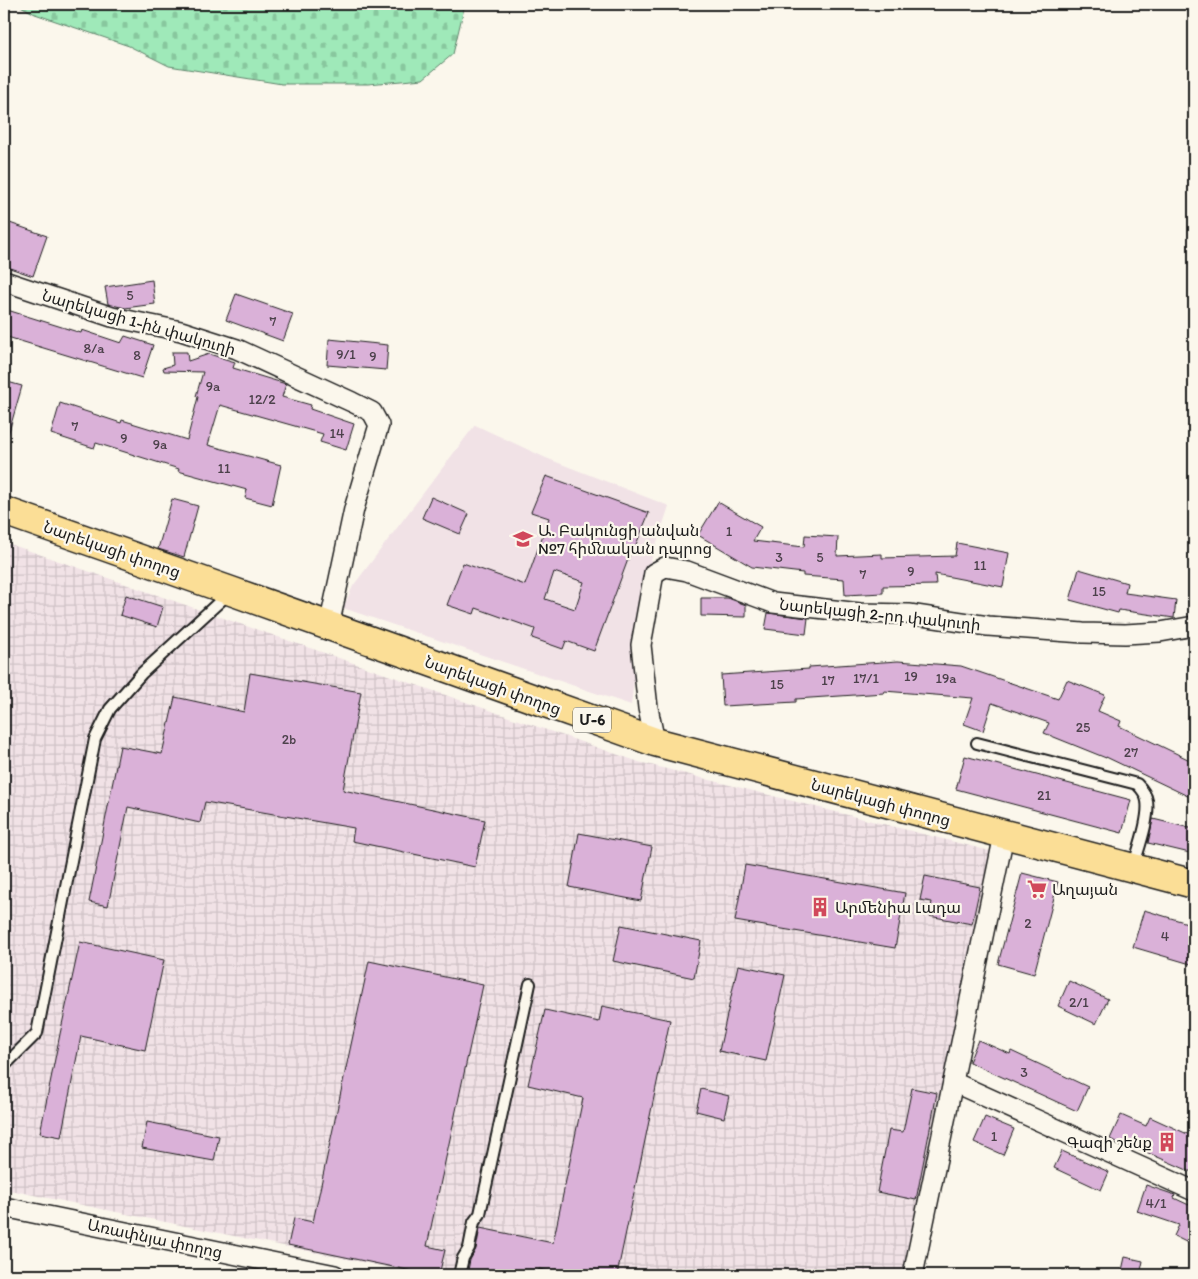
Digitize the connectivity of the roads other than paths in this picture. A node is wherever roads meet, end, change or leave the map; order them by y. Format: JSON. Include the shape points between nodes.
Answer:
{"nodes":[{"id":1,"x":4,"y":281,"type":"edge"},
{"id":2,"x":4,"y":511,"type":"edge"},
{"id":3,"x":231,"y":590,"type":"junction"},
{"id":4,"x":329,"y":626,"type":"junction"},
{"id":5,"x":1194,"y":626,"type":"edge"},
{"id":6,"x":655,"y":742,"type":"junction"},
{"id":7,"x":977,"y":743,"type":"dead end"},
{"id":8,"x":1004,"y":834,"type":"junction"},
{"id":9,"x":1133,"y":869,"type":"junction"},
{"id":10,"x":1194,"y":884,"type":"edge"},
{"id":11,"x":530,"y":984,"type":"dead end"},
{"id":12,"x":4,"y":1066,"type":"edge"},
{"id":13,"x":953,"y":1082,"type":"junction"},
{"id":14,"x":1194,"y":1191,"type":"edge"},
{"id":15,"x":4,"y":1207,"type":"edge"},
{"id":16,"x":335,"y":1275,"type":"edge"},
{"id":17,"x":459,"y":1275,"type":"edge"},
{"id":18,"x":913,"y":1275,"type":"edge"}],
"edges":[{"from":1,"to":4,"type":"street","name":"Նարեկացի 1-ին փակուղի","via":[[112,317],[181,331],[237,349],[372,412],[379,425],[354,509]]},
{"from":2,"to":3,"type":"highway","name":"Նարեկացի փողոց","number":"Մ-6"},
{"from":3,"to":4,"type":"highway","name":"Նարեկացի փողոց","number":"Մ-6"},
{"from":3,"to":12,"type":"lane","via":[[142,673],[110,710],[95,739],[37,1033]]},
{"from":4,"to":6,"type":"highway","name":"Նարեկացի փողոց","number":"Մ-6"},
{"from":5,"to":6,"type":"street","name":"Նարեկացի 2-րդ փակուղի","via":[[1160,632],[1084,633],[988,626],[909,614],[813,608],[773,603],[687,571],[665,567],[654,573],[641,645]]},
{"from":6,"to":8,"type":"highway","name":"Նարեկացի փողոց","number":"Մ-6"},
{"from":7,"to":9,"type":"lane","via":[[1137,784],[1147,800],[1147,812]]},
{"from":8,"to":9,"type":"highway","name":"Նարեկացի փողոց","number":"Մ-6"},
{"from":8,"to":13,"type":"street"},
{"from":9,"to":10,"type":"highway","name":"Նարեկացի փողոց","number":"Մ-6"},
{"from":11,"to":17,"type":"lane","via":[[480,1214],[474,1222]]},
{"from":13,"to":14,"type":"street"},
{"from":13,"to":18,"type":"street"},
{"from":15,"to":16,"type":"street","name":"Առափնյա փողոց"}]}
